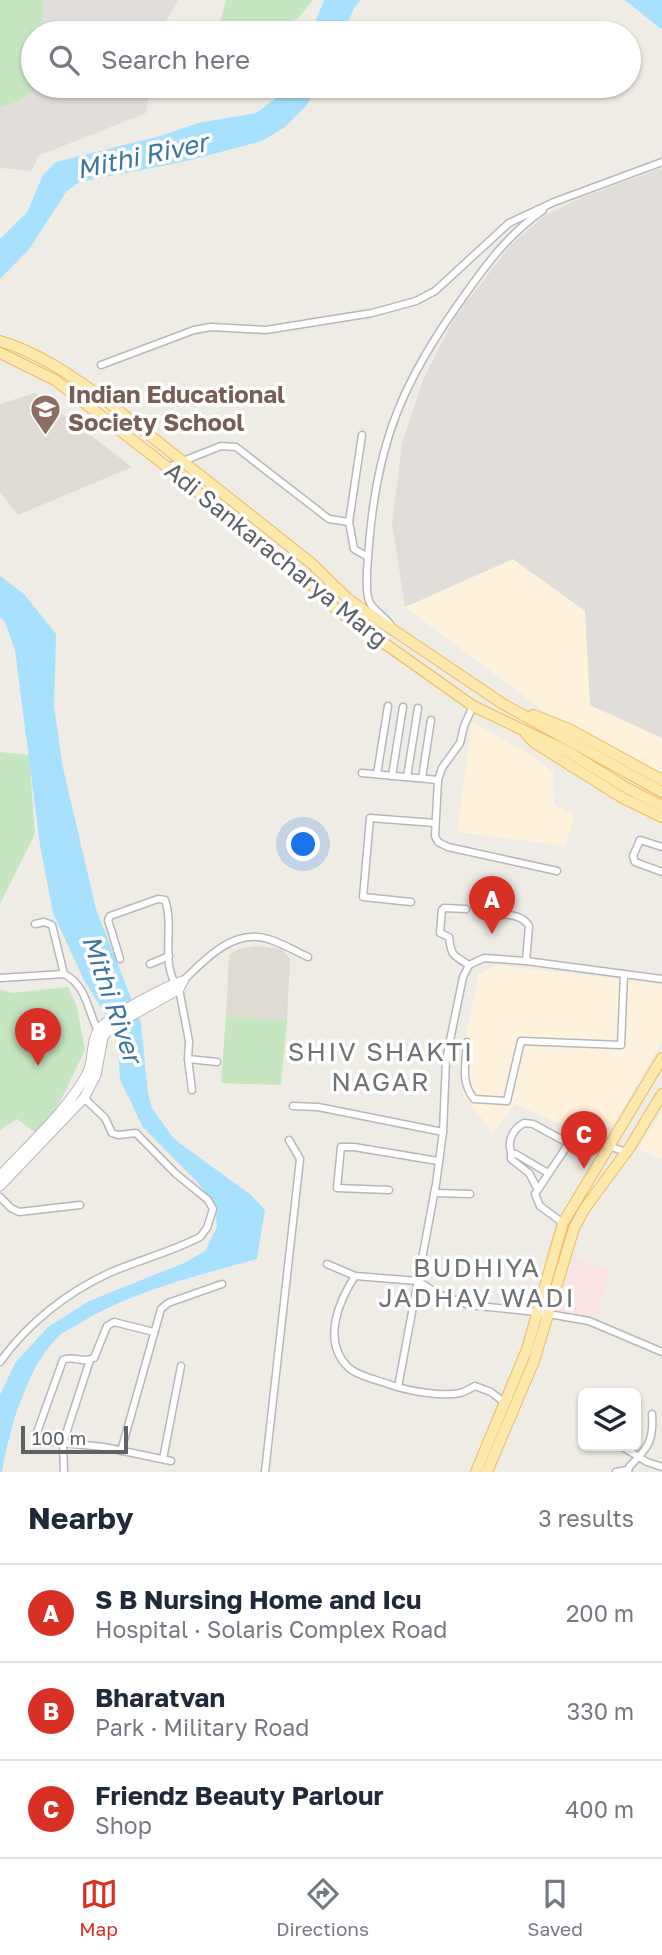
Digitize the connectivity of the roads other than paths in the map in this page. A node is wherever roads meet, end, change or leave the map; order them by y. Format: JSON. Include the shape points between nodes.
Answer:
{"nodes":[{"id":1,"x":662,"y":162,"type":"edge"},
{"id":2,"x":554,"y":202,"type":"junction"},
{"id":3,"x":0,"y":341,"type":"edge"},
{"id":4,"x":0,"y":353,"type":"edge"},
{"id":5,"x":101,"y":365,"type":"dead end"},
{"id":6,"x":362,"y":435,"type":"dead end"},
{"id":7,"x":181,"y":460,"type":"junction"},
{"id":8,"x":168,"y":467,"type":"junction"},
{"id":9,"x":349,"y":522,"type":"junction"},
{"id":10,"x":368,"y":557,"type":"junction"},
{"id":11,"x":394,"y":631,"type":"junction"},
{"id":12,"x":503,"y":704,"type":"junction"},
{"id":13,"x":473,"y":705,"type":"junction"},
{"id":14,"x":388,"y":706,"type":"dead end"},
{"id":15,"x":403,"y":707,"type":"dead end"},
{"id":16,"x":418,"y":708,"type":"dead end"},
{"id":17,"x":431,"y":720,"type":"dead end"},
{"id":18,"x":521,"y":728,"type":"junction"},
{"id":19,"x":552,"y":738,"type":"junction"},
{"id":20,"x":362,"y":773,"type":"dead end"},
{"id":21,"x":377,"y":774,"type":"junction"},
{"id":22,"x":392,"y":776,"type":"junction"},
{"id":23,"x":407,"y":777,"type":"junction"},
{"id":24,"x":422,"y":778,"type":"junction"},
{"id":25,"x":438,"y":780,"type":"junction"},
{"id":26,"x":662,"y":780,"type":"edge"},
{"id":27,"x":662,"y":792,"type":"edge"},
{"id":28,"x":662,"y":806,"type":"edge"},
{"id":29,"x":662,"y":817,"type":"edge"},
{"id":30,"x":435,"y":823,"type":"junction"},
{"id":31,"x":662,"y":847,"type":"edge"},
{"id":32,"x":557,"y":871,"type":"dead end"},
{"id":33,"x":662,"y":872,"type":"edge"},
{"id":34,"x":411,"y":902,"type":"dead end"},
{"id":35,"x":466,"y":909,"type":"dead end"},
{"id":36,"x":501,"y":914,"type":"dead end"},
{"id":37,"x":35,"y":924,"type":"dead end"},
{"id":38,"x":169,"y":956,"type":"junction"},
{"id":39,"x":308,"y":957,"type":"dead end"},
{"id":40,"x":120,"y":959,"type":"dead end"},
{"id":41,"x":526,"y":961,"type":"junction"},
{"id":42,"x":150,"y":964,"type":"dead end"},
{"id":43,"x":468,"y":965,"type":"junction"},
{"id":44,"x":64,"y":974,"type":"junction"},
{"id":45,"x":624,"y":974,"type":"junction"},
{"id":46,"x":0,"y":978,"type":"edge"},
{"id":47,"x":662,"y":979,"type":"edge"},
{"id":48,"x":179,"y":984,"type":"junction"},
{"id":49,"x":100,"y":1034,"type":"junction"},
{"id":50,"x":467,"y":1042,"type":"dead end"},
{"id":51,"x":662,"y":1058,"type":"edge"},
{"id":52,"x":188,"y":1059,"type":"junction"},
{"id":53,"x":217,"y":1062,"type":"dead end"},
{"id":54,"x":192,"y":1090,"type":"dead end"},
{"id":55,"x":662,"y":1094,"type":"edge"},
{"id":56,"x":83,"y":1098,"type":"junction"},
{"id":57,"x":293,"y":1106,"type":"dead end"},
{"id":58,"x":443,"y":1132,"type":"junction"},
{"id":59,"x":289,"y":1140,"type":"dead end"},
{"id":60,"x":568,"y":1143,"type":"junction"},
{"id":61,"x":607,"y":1147,"type":"junction"},
{"id":62,"x":626,"y":1152,"type":"junction"},
{"id":63,"x":512,"y":1154,"type":"junction"},
{"id":64,"x":19,"y":1161,"type":"junction"},
{"id":65,"x":438,"y":1161,"type":"junction"},
{"id":66,"x":548,"y":1173,"type":"junction"},
{"id":67,"x":0,"y":1176,"type":"edge"},
{"id":68,"x":0,"y":1186,"type":"edge"},
{"id":69,"x":537,"y":1188,"type":"junction"},
{"id":70,"x":389,"y":1190,"type":"dead end"},
{"id":71,"x":434,"y":1193,"type":"junction"},
{"id":72,"x":470,"y":1194,"type":"dead end"},
{"id":73,"x":0,"y":1197,"type":"edge"},
{"id":74,"x":80,"y":1205,"type":"dead end"},
{"id":75,"x":563,"y":1223,"type":"junction"},
{"id":76,"x":327,"y":1265,"type":"dead end"},
{"id":77,"x":355,"y":1276,"type":"junction"},
{"id":78,"x":418,"y":1280,"type":"junction"},
{"id":79,"x":222,"y":1284,"type":"dead end"},
{"id":80,"x":537,"y":1312,"type":"junction"},
{"id":81,"x":549,"y":1315,"type":"junction"},
{"id":82,"x":154,"y":1332,"type":"junction"},
{"id":83,"x":662,"y":1352,"type":"edge"},
{"id":84,"x":90,"y":1360,"type":"junction"},
{"id":85,"x":0,"y":1362,"type":"edge"},
{"id":86,"x":181,"y":1366,"type":"dead end"},
{"id":87,"x":398,"y":1387,"type":"junction"},
{"id":88,"x":510,"y":1405,"type":"junction"},
{"id":89,"x":652,"y":1414,"type":"dead end"},
{"id":90,"x":63,"y":1443,"type":"junction"},
{"id":91,"x":121,"y":1451,"type":"junction"},
{"id":92,"x":629,"y":1451,"type":"edge"},
{"id":93,"x":639,"y":1457,"type":"junction"},
{"id":94,"x":662,"y":1466,"type":"edge"},
{"id":95,"x":627,"y":1471,"type":"edge"},
{"id":96,"x":64,"y":1472,"type":"edge"},
{"id":97,"x":265,"y":1472,"type":"edge"},
{"id":98,"x":476,"y":1472,"type":"edge"},
{"id":99,"x":488,"y":1472,"type":"edge"},
{"id":100,"x":616,"y":1472,"type":"edge"}],
"edges":[{"from":1,"to":2,"type":"street"},
{"from":2,"to":5,"type":"street","via":[[509,223],[435,291],[416,301],[266,330],[194,330]]},
{"from":2,"to":10,"type":"street","via":[[513,232],[433,339],[415,372],[382,457]]},
{"from":3,"to":7,"type":"main road","name":"Adi Sankaracharya Marg","via":[[65,372]]},
{"from":4,"to":8,"type":"main road","name":"Adi Sankaracharya Marg","via":[[55,380]]},
{"from":6,"to":9,"type":"street"},
{"from":7,"to":8,"type":"street"},
{"from":7,"to":9,"type":"street","via":[[221,446],[236,447],[329,519]]},
{"from":7,"to":11,"type":"main road","name":"Adi Sankaracharya Marg","via":[[311,563],[347,598]]},
{"from":8,"to":13,"type":"main road","name":"Adi Sankaracharya Marg","via":[[337,610]]},
{"from":9,"to":10,"type":"street","via":[[354,549]]},
{"from":10,"to":11,"type":"street","via":[[370,604]]},
{"from":11,"to":12,"type":"main road","name":"Adi Sankaracharya Marg"},
{"from":12,"to":19,"type":"main road"},
{"from":12,"to":26,"type":"main road","via":[[569,729]]},
{"from":13,"to":18,"type":"main road","name":"Adi Sankaracharya Marg"},
{"from":13,"to":25,"type":"street","via":[[460,743]]},
{"from":14,"to":21,"type":"street"},
{"from":15,"to":22,"type":"street"},
{"from":16,"to":23,"type":"street"},
{"from":17,"to":24,"type":"street"},
{"from":18,"to":19,"type":"main road"},
{"from":18,"to":29,"type":"main road","via":[[534,743]]},
{"from":19,"to":27,"type":"main road"},
{"from":19,"to":28,"type":"main road"},
{"from":20,"to":21,"type":"street"},
{"from":21,"to":22,"type":"street"},
{"from":22,"to":23,"type":"street"},
{"from":23,"to":24,"type":"street"},
{"from":24,"to":25,"type":"street"},
{"from":25,"to":30,"type":"street"},
{"from":30,"to":32,"type":"street","via":[[438,842],[448,847]]},
{"from":30,"to":34,"type":"street","via":[[370,818],[363,897]]},
{"from":31,"to":33,"type":"street","via":[[640,840],[633,856],[635,862]]},
{"from":35,"to":43,"type":"street","via":[[444,908],[438,930],[449,937],[452,954]]},
{"from":36,"to":41,"type":"street","via":[[527,923]]},
{"from":37,"to":44,"type":"street","via":[[52,925]]},
{"from":38,"to":40,"type":"street","via":[[167,903],[162,899],[110,916]]},
{"from":38,"to":42,"type":"street"},
{"from":38,"to":48,"type":"street"},
{"from":39,"to":48,"type":"street","via":[[267,938],[237,939],[218,949]]},
{"from":41,"to":43,"type":"street","via":[[484,958]]},
{"from":41,"to":45,"type":"street"},
{"from":43,"to":58,"type":"street","via":[[446,1060]]},
{"from":44,"to":46,"type":"street"},
{"from":44,"to":49,"type":"street","via":[[81,990]]},
{"from":45,"to":47,"type":"street"},
{"from":45,"to":50,"type":"street","via":[[621,1045],[522,1041],[507,1101],[474,1099],[468,1092],[464,1080]]},
{"from":48,"to":49,"type":"street"},
{"from":48,"to":52,"type":"street"},
{"from":49,"to":56,"type":"street","via":[[96,1075]]},
{"from":49,"to":64,"type":"street","via":[[88,1073]]},
{"from":51,"to":61,"type":"main road"},
{"from":52,"to":53,"type":"street"},
{"from":52,"to":54,"type":"street"},
{"from":55,"to":62,"type":"main road"},
{"from":56,"to":64,"type":"street"},
{"from":56,"to":85,"type":"street","via":[[105,1118],[112,1133],[136,1133],[208,1200],[212,1209],[207,1228],[200,1237],[109,1273],[60,1301]]},
{"from":57,"to":58,"type":"street"},
{"from":58,"to":65,"type":"street"},
{"from":59,"to":97,"type":"street","via":[[300,1160]]},
{"from":60,"to":61,"type":"street","via":[[582,1138]]},
{"from":60,"to":63,"type":"street","via":[[524,1123],[511,1137]]},
{"from":60,"to":66,"type":"street"},
{"from":61,"to":62,"type":"street"},
{"from":61,"to":75,"type":"main road"},
{"from":62,"to":81,"type":"main road","via":[[574,1228]]},
{"from":63,"to":66,"type":"street"},
{"from":63,"to":69,"type":"street","via":[[511,1159],[529,1173]]},
{"from":64,"to":67,"type":"street"},
{"from":64,"to":68,"type":"street"},
{"from":65,"to":70,"type":"street","via":[[341,1147],[337,1188]]},
{"from":65,"to":71,"type":"street"},
{"from":66,"to":69,"type":"street"},
{"from":69,"to":75,"type":"street","via":[[540,1206]]},
{"from":71,"to":72,"type":"street"},
{"from":71,"to":78,"type":"street"},
{"from":73,"to":74,"type":"street","via":[[19,1212]]},
{"from":75,"to":80,"type":"main road"},
{"from":76,"to":77,"type":"street"},
{"from":77,"to":78,"type":"street"},
{"from":77,"to":87,"type":"street","via":[[337,1312],[336,1342],[341,1357],[354,1371]]},
{"from":78,"to":80,"type":"street","via":[[449,1300]]},
{"from":78,"to":87,"type":"street"},
{"from":79,"to":82,"type":"street","via":[[163,1306]]},
{"from":80,"to":81,"type":"street"},
{"from":80,"to":88,"type":"main road"},
{"from":81,"to":83,"type":"street","via":[[598,1324]]},
{"from":81,"to":88,"type":"main road","via":[[534,1361]]},
{"from":82,"to":84,"type":"street","via":[[110,1324]]},
{"from":82,"to":91,"type":"street"},
{"from":84,"to":90,"type":"street"},
{"from":84,"to":90,"type":"street","via":[[63,1360],[36,1430],[40,1439]]},
{"from":86,"to":91,"type":"street","via":[[167,1460]]},
{"from":87,"to":88,"type":"street","via":[[460,1393],[475,1386]]},
{"from":88,"to":98,"type":"main road"},
{"from":88,"to":99,"type":"main road"},
{"from":89,"to":93,"type":"street","via":[[651,1441]]},
{"from":90,"to":91,"type":"street"},
{"from":90,"to":96,"type":"street"},
{"from":92,"to":93,"type":"street"},
{"from":93,"to":94,"type":"street"},
{"from":93,"to":95,"type":"street"},
{"from":95,"to":100,"type":"street"}]}
